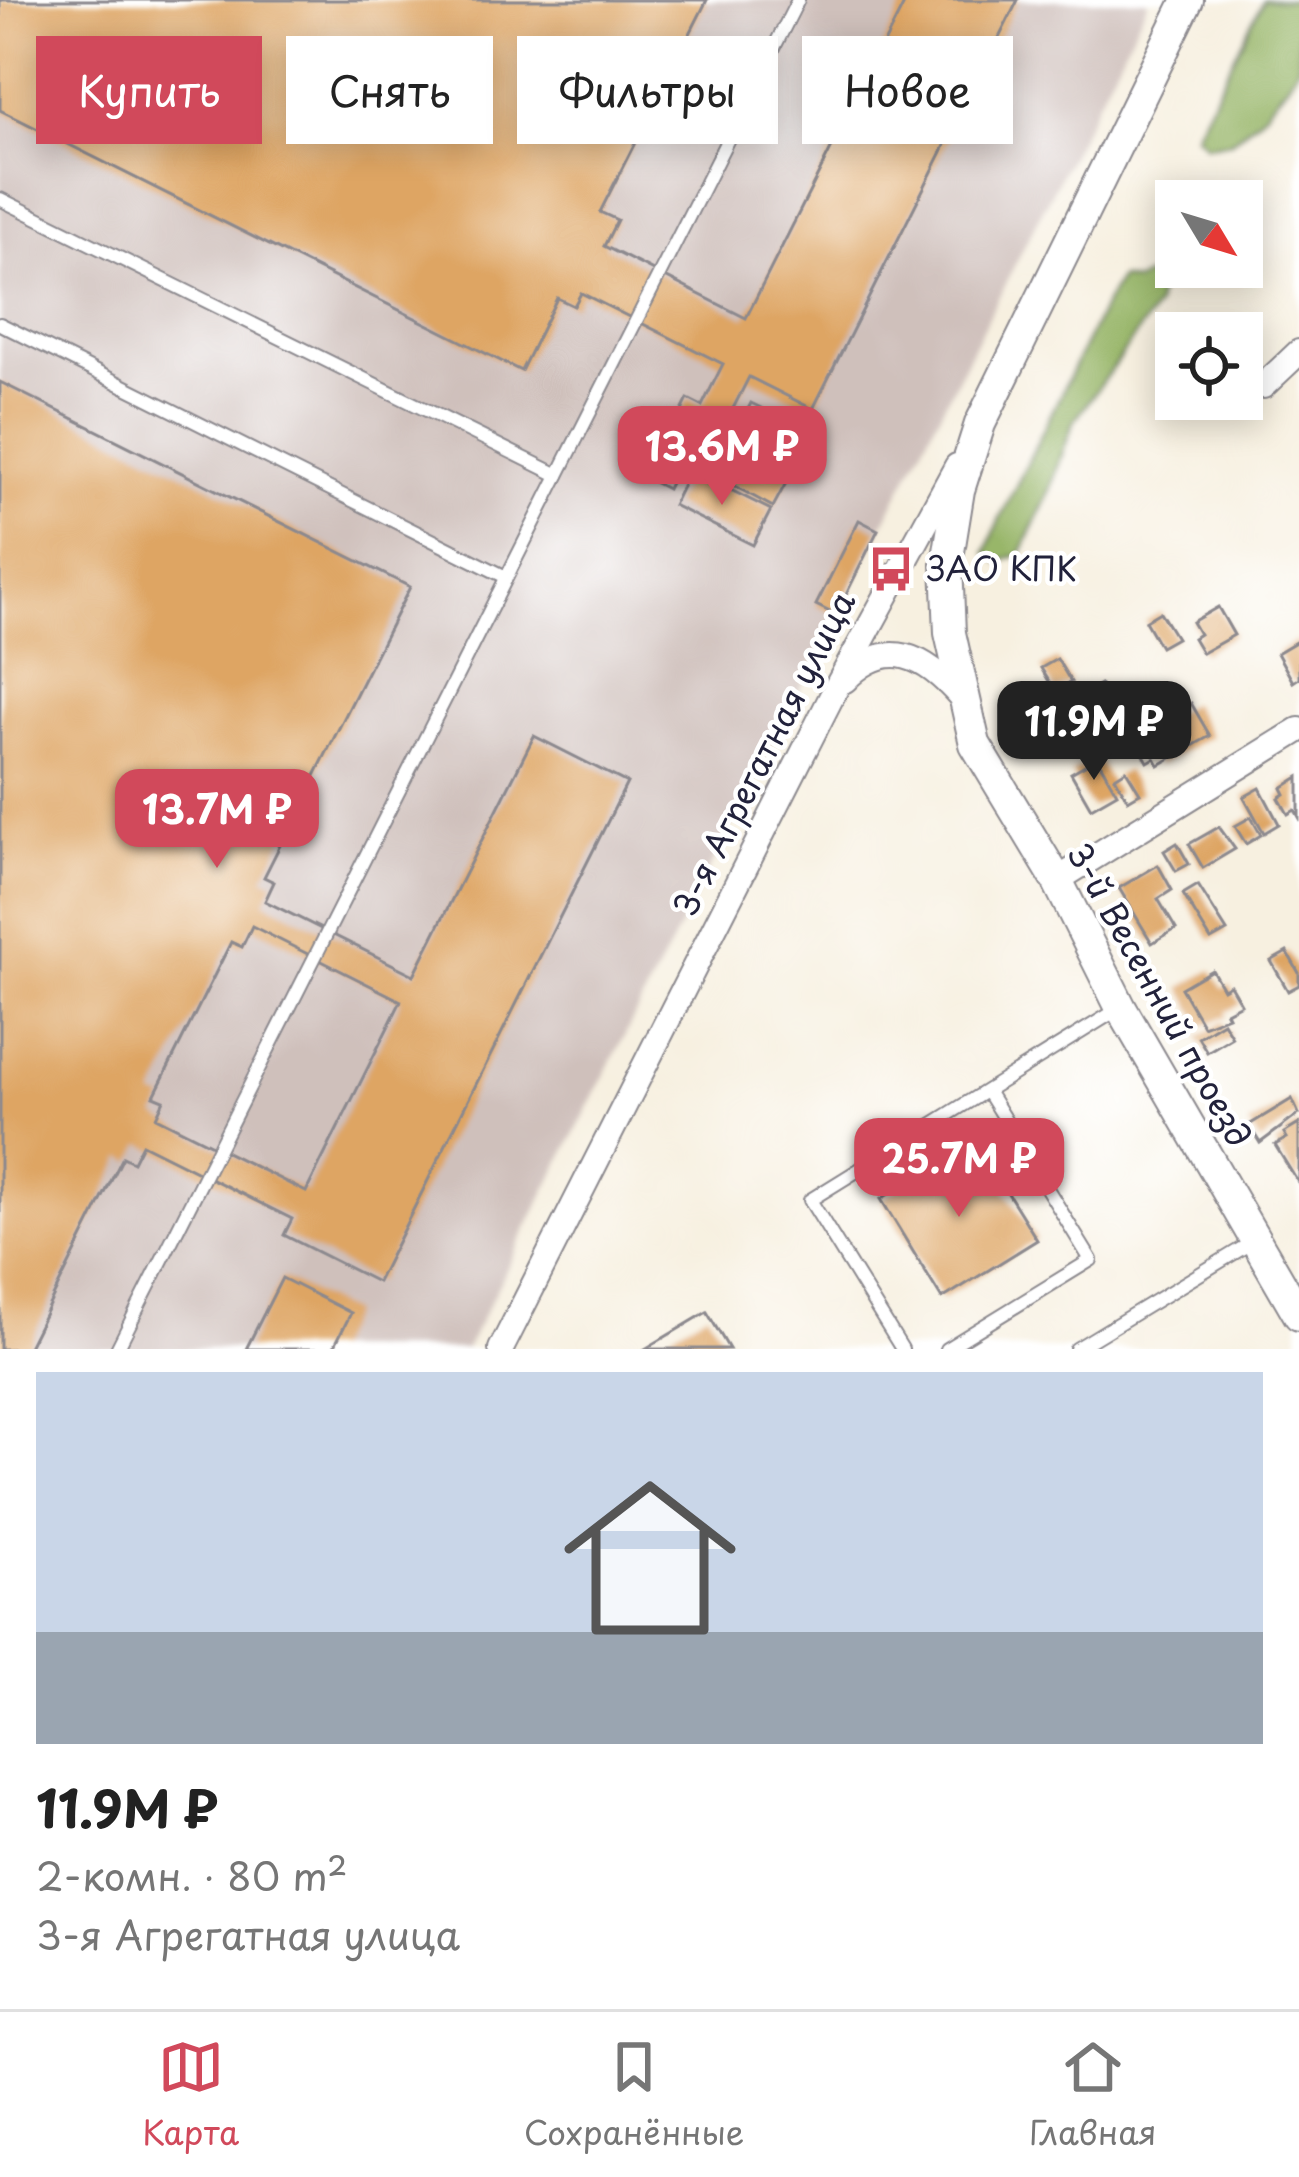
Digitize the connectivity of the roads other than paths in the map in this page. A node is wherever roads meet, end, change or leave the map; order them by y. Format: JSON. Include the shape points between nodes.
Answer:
{"nodes":[{"id":1,"x":798,"y":0,"type":"edge"},
{"id":2,"x":1188,"y":0,"type":"edge"},
{"id":3,"x":0,"y":199,"type":"edge"},
{"id":4,"x":0,"y":324,"type":"edge"},
{"id":5,"x":1299,"y":352,"type":"edge"},
{"id":6,"x":1263,"y":386,"type":"dead end"},
{"id":7,"x":980,"y":424,"type":"junction"},
{"id":8,"x":558,"y":475,"type":"junction"},
{"id":9,"x":506,"y":577,"type":"junction"},
{"id":10,"x":835,"y":691,"type":"junction"},
{"id":11,"x":961,"y":697,"type":"junction"},
{"id":12,"x":1299,"y":730,"type":"edge"},
{"id":13,"x":1057,"y":880,"type":"junction"},
{"id":14,"x":1121,"y":1008,"type":"junction"},
{"id":15,"x":987,"y":1090,"type":"junction"},
{"id":16,"x":1256,"y":1240,"type":"junction"},
{"id":17,"x":1299,"y":1315,"type":"edge"},
{"id":18,"x":117,"y":1349,"type":"edge"},
{"id":19,"x":501,"y":1349,"type":"edge"},
{"id":20,"x":902,"y":1349,"type":"edge"},
{"id":21,"x":946,"y":1349,"type":"edge"},
{"id":22,"x":1076,"y":1349,"type":"edge"}],
"edges":[{"from":1,"to":8,"type":"lane"},
{"from":2,"to":7,"type":"street","name":"3-я Агрегатная улица"},
{"from":3,"to":8,"type":"lane"},
{"from":4,"to":9,"type":"lane"},
{"from":5,"to":6,"type":"street"},
{"from":7,"to":10,"type":"street","name":"3-я Агрегатная улица"},
{"from":7,"to":11,"type":"street","name":"3-й Весенний проезд","via":[[947,564]]},
{"from":8,"to":9,"type":"lane"},
{"from":9,"to":18,"type":"lane"},
{"from":10,"to":11,"type":"street","via":[[854,670],[900,654],[922,661]]},
{"from":10,"to":19,"type":"street","name":"3-я Агрегатная улица"},
{"from":11,"to":13,"type":"street","name":"3-й Весенний проезд","via":[[975,744]]},
{"from":12,"to":13,"type":"street"},
{"from":13,"to":14,"type":"street","name":"3-й Весенний проезд"},
{"from":14,"to":15,"type":"lane"},
{"from":14,"to":16,"type":"street","name":"3-й Весенний проезд"},
{"from":15,"to":20,"type":"lane","via":[[810,1200]]},
{"from":15,"to":21,"type":"lane","via":[[1091,1260]]},
{"from":16,"to":17,"type":"street","name":"3-й Весенний проезд"},
{"from":16,"to":22,"type":"lane"}]}
